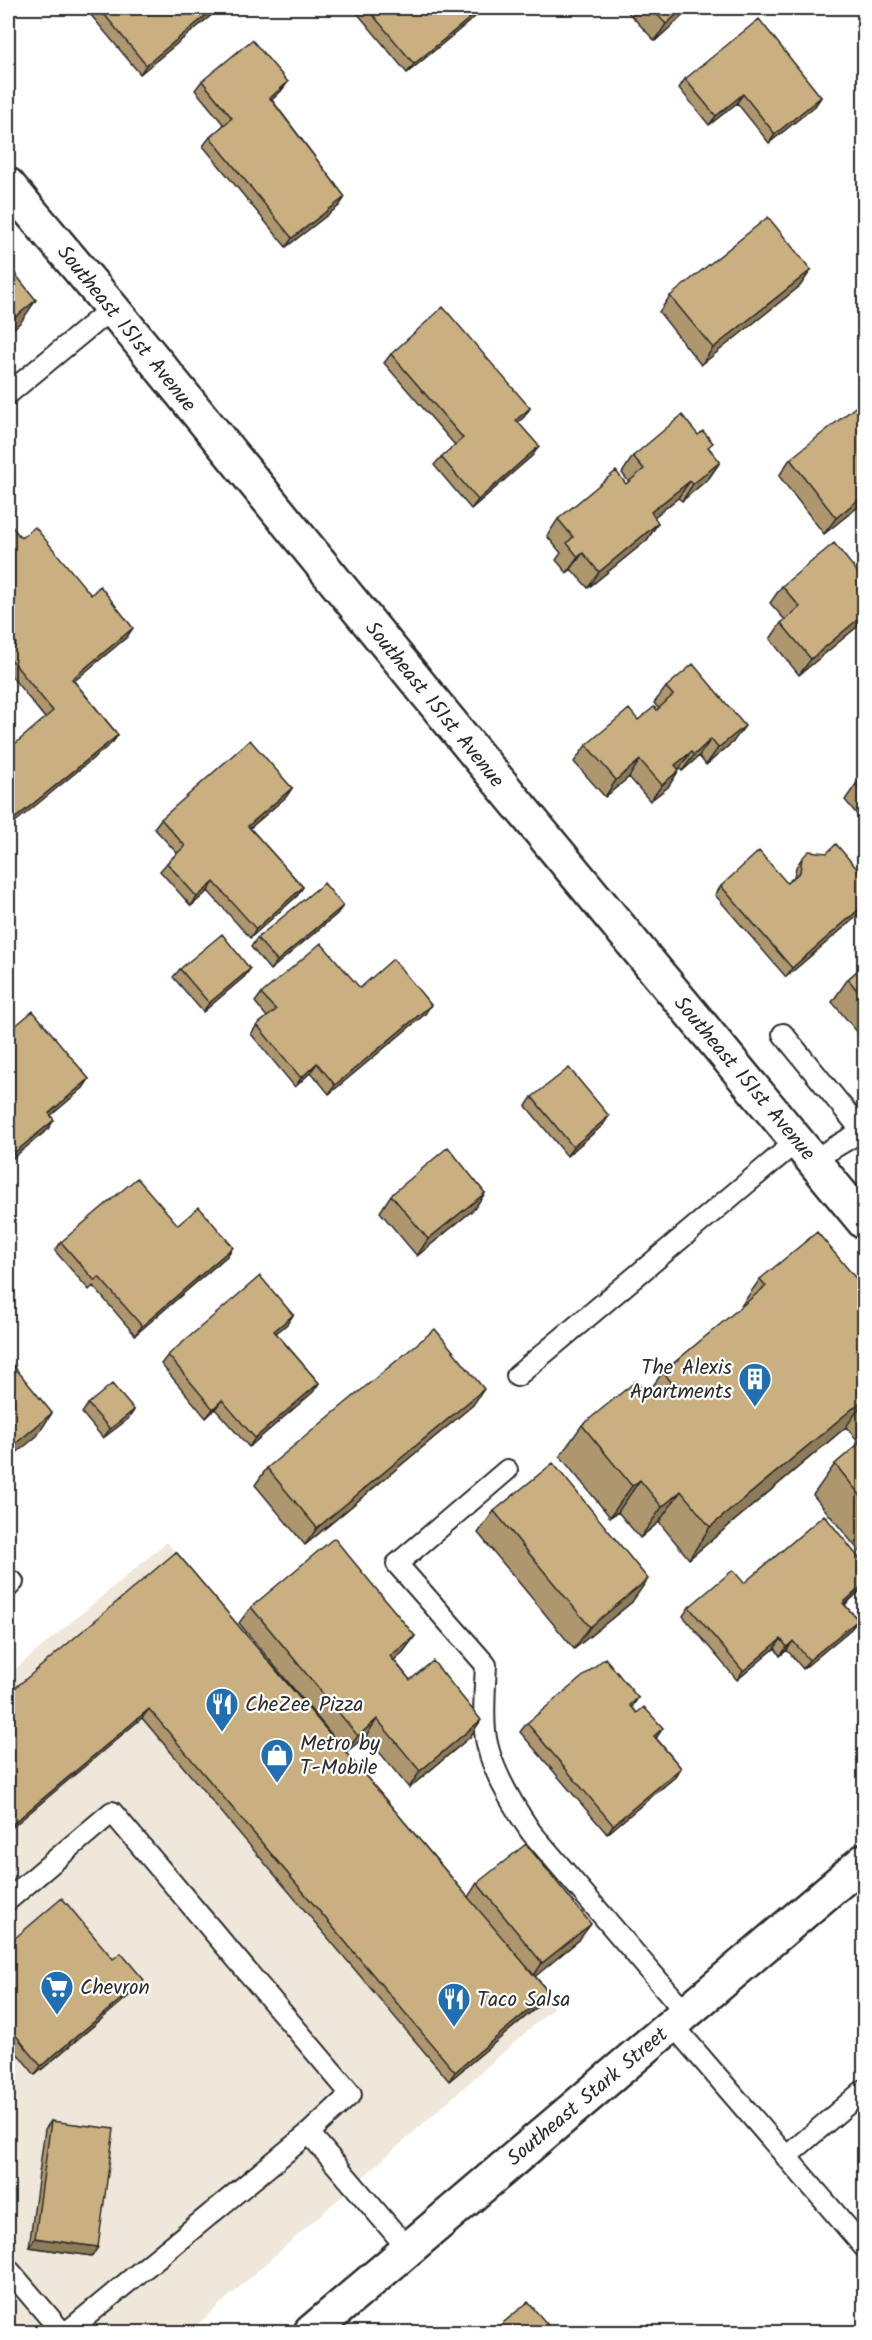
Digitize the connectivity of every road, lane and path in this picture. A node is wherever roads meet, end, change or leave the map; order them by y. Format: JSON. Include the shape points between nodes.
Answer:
{"nodes":[{"id":1,"x":8,"y":185,"type":"edge"},
{"id":2,"x":112,"y":308,"type":"junction"},
{"id":3,"x":8,"y":394,"type":"edge"},
{"id":4,"x":783,"y":1034,"type":"dead end"},
{"id":5,"x":805,"y":1150,"type":"junction"},
{"id":6,"x":864,"y":1222,"type":"edge"},
{"id":7,"x":517,"y":1376,"type":"dead end"},
{"id":8,"x":507,"y":1470,"type":"dead end"},
{"id":9,"x":864,"y":1861,"type":"edge"},
{"id":10,"x":8,"y":1900,"type":"edge"},
{"id":11,"x":679,"y":2019,"type":"junction"},
{"id":12,"x":864,"y":2090,"type":"edge"},
{"id":13,"x":309,"y":2133,"type":"junction"},
{"id":14,"x":786,"y":2157,"type":"junction"},
{"id":15,"x":864,"y":2247,"type":"edge"},
{"id":16,"x":408,"y":2249,"type":"junction"},
{"id":17,"x":8,"y":2269,"type":"edge"},
{"id":18,"x":62,"y":2332,"type":"edge"},
{"id":19,"x":67,"y":2332,"type":"edge"},
{"id":20,"x":311,"y":2332,"type":"edge"}],
"edges":[{"from":1,"to":2,"type":"street","name":"Southeast 151st Avenue"},
{"from":2,"to":3,"type":"lane"},
{"from":2,"to":5,"type":"street","name":"Southeast 151st Avenue"},
{"from":4,"to":5,"type":"lane","via":[[862,1131]]},
{"from":5,"to":6,"type":"street","name":"Southeast 151st Avenue"},
{"from":5,"to":7,"type":"lane"},
{"from":8,"to":11,"type":"lane","via":[[397,1564],[486,1665],[485,1732],[509,1799]]},
{"from":9,"to":11,"type":"street","name":"Southeast Stark Street"},
{"from":10,"to":13,"type":"lane","via":[[112,1812],[351,2094]]},
{"from":11,"to":14,"type":"lane"},
{"from":11,"to":16,"type":"street","name":"Southeast Stark Street"},
{"from":12,"to":14,"type":"lane"},
{"from":13,"to":16,"type":"lane"},
{"from":13,"to":19,"type":"lane"},
{"from":14,"to":15,"type":"lane"},
{"from":16,"to":20,"type":"street","name":"Southeast Stark Street"},
{"from":17,"to":18,"type":"lane"}]}
